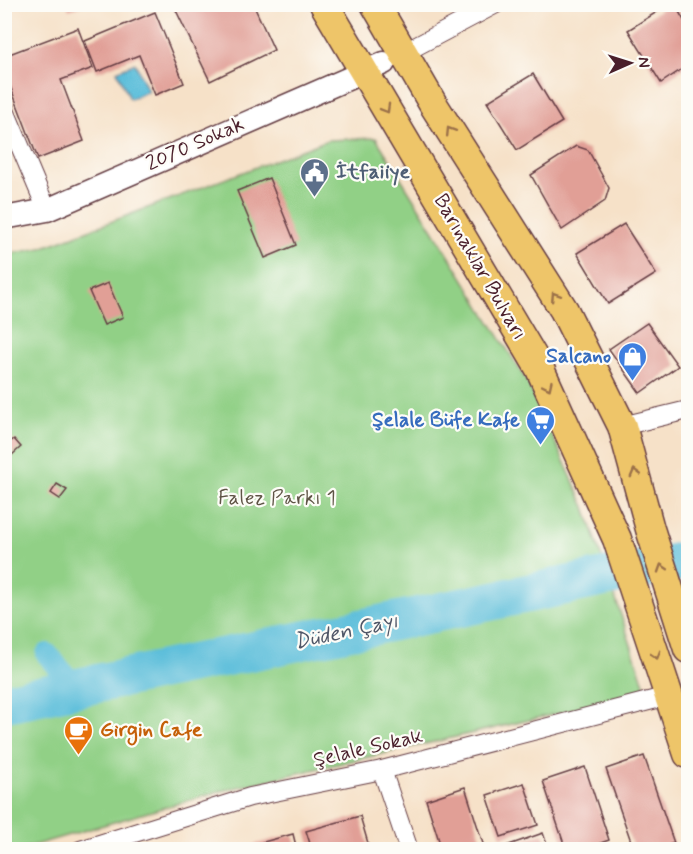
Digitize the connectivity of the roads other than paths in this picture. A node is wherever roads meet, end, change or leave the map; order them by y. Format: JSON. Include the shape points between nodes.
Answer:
{"nodes":[{"id":1,"x":324,"y":4,"type":"edge"},
{"id":2,"x":375,"y":4,"type":"edge"},
{"id":3,"x":496,"y":4,"type":"edge"},
{"id":4,"x":384,"y":62,"type":"junction"},
{"id":5,"x":4,"y":108,"type":"edge"},
{"id":6,"x":47,"y":210,"type":"junction"},
{"id":7,"x":4,"y":219,"type":"edge"},
{"id":8,"x":688,"y":410,"type":"edge"},
{"id":9,"x":622,"y":426,"type":"junction"},
{"id":10,"x":688,"y":649,"type":"edge"},
{"id":11,"x":668,"y":696,"type":"junction"},
{"id":12,"x":688,"y":754,"type":"edge"},
{"id":13,"x":382,"y":770,"type":"junction"},
{"id":14,"x":80,"y":849,"type":"edge"},
{"id":15,"x":409,"y":849,"type":"edge"}],
"edges":[{"from":1,"to":4,"type":"main road","name":"Barınaklar Bulvarı"},
{"from":2,"to":4,"type":"main road","name":"Barınaklar Bulvarı"},
{"from":3,"to":4,"type":"street"},
{"from":4,"to":6,"type":"street","name":"2070 Sokak"},
{"from":9,"to":4,"type":"main road","name":"Barınaklar Bulvarı","one_way":true,"via":[[564,310]]},
{"from":4,"to":11,"type":"main road","name":"Barınaklar Bulvarı","one_way":true,"via":[[539,367],[617,539]]},
{"from":5,"to":6,"type":"street"},
{"from":6,"to":7,"type":"street","name":"2070 Sokak"},
{"from":8,"to":9,"type":"street"},
{"from":10,"to":9,"type":"main road","name":"Barınaklar Bulvarı","one_way":true},
{"from":11,"to":12,"type":"main road","name":"Barınaklar Bulvarı"},
{"from":11,"to":13,"type":"street","name":"Şelale Sokak"},
{"from":13,"to":14,"type":"street","name":"Şelale Sokak","via":[[250,797]]},
{"from":13,"to":15,"type":"street"}]}
